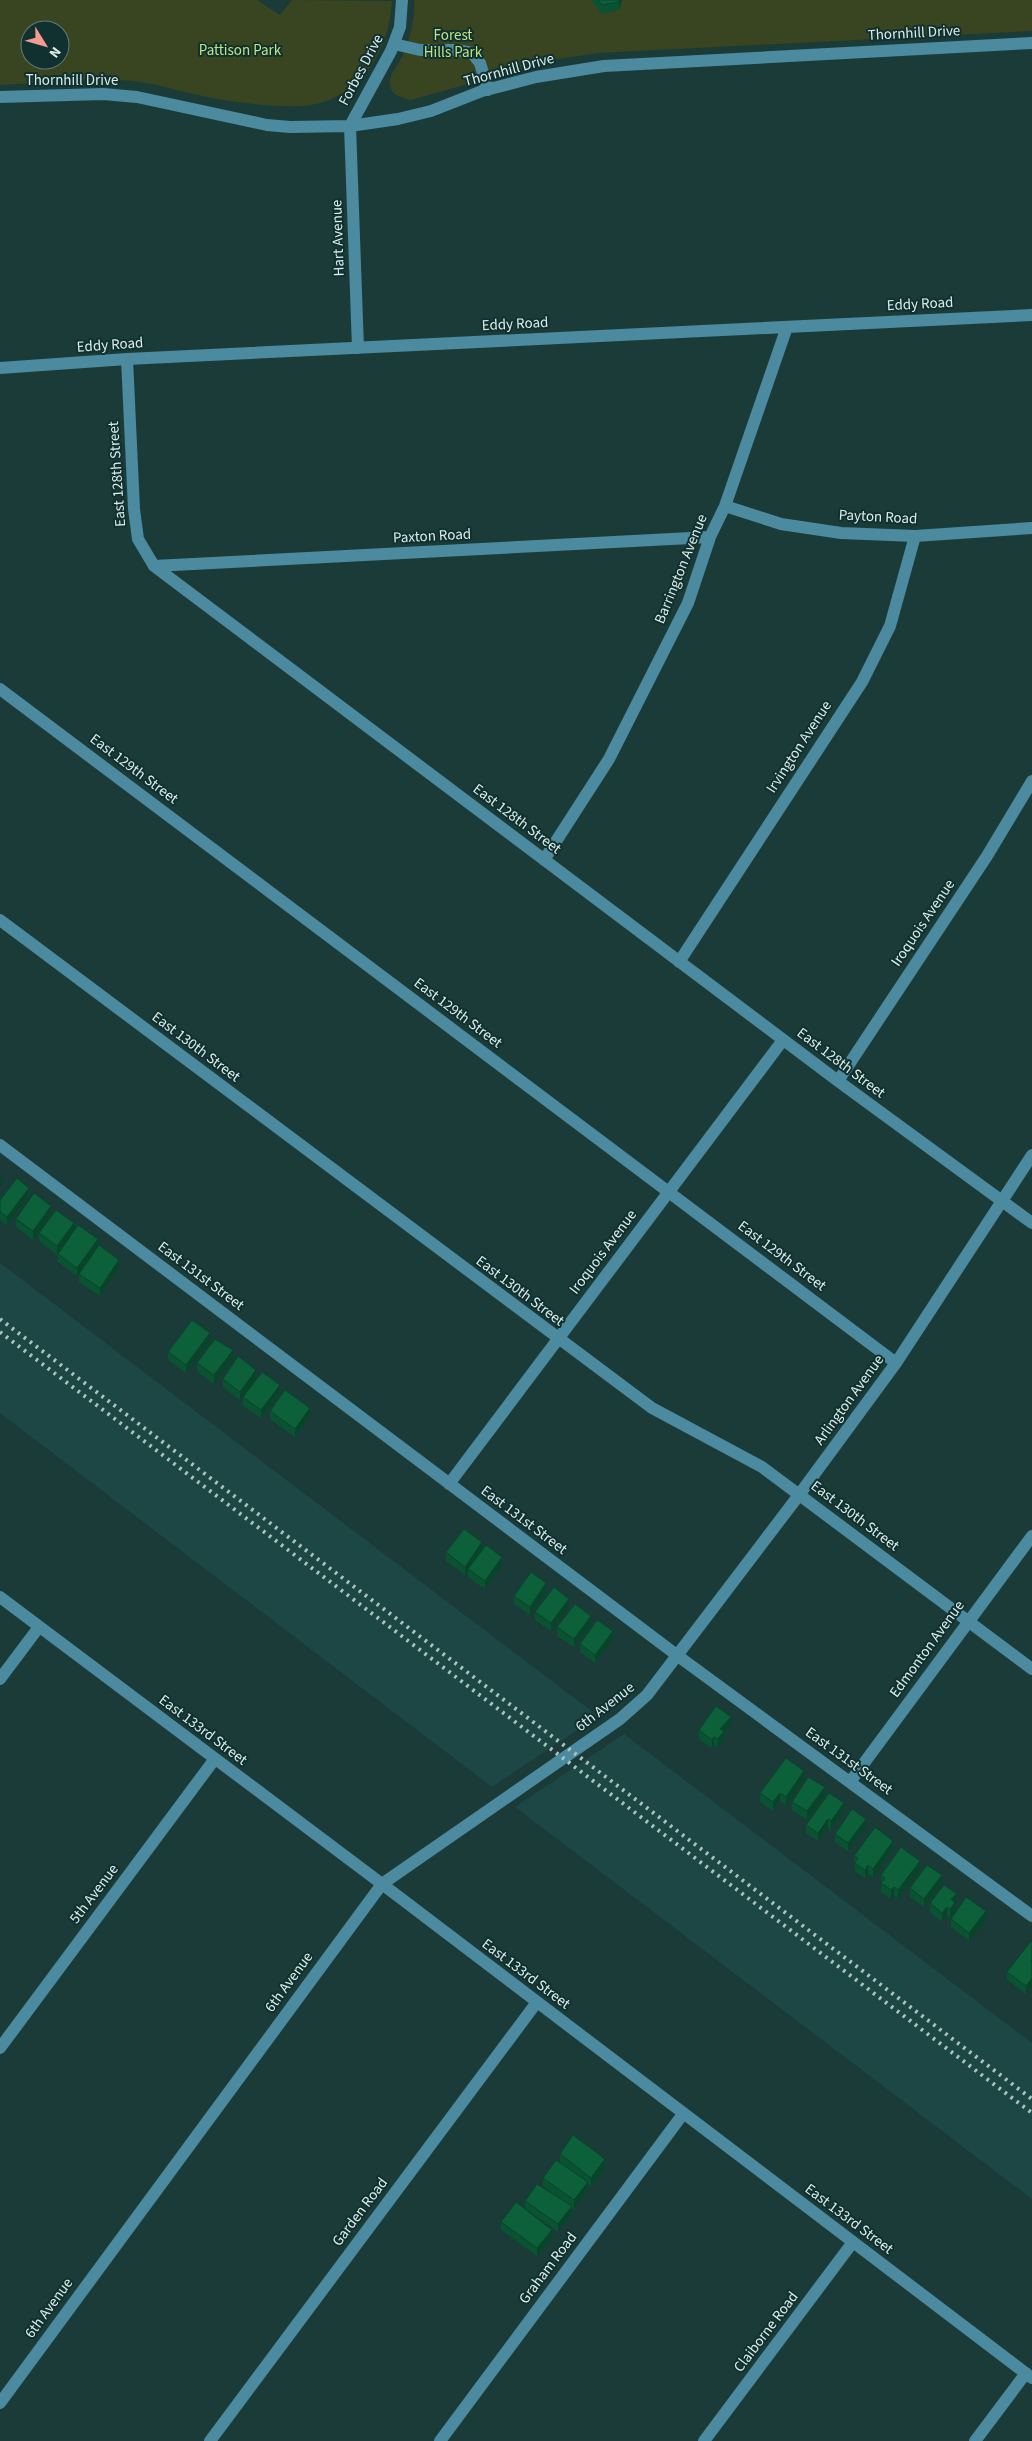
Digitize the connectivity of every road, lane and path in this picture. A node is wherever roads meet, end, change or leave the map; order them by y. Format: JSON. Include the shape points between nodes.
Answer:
{"nodes":[{"id":1,"x":402,"y":0,"type":"edge"},
{"id":2,"x":1032,"y":43,"type":"edge"},
{"id":3,"x":394,"y":44,"type":"junction"},
{"id":4,"x":488,"y":90,"type":"junction"},
{"id":5,"x":0,"y":97,"type":"edge"},
{"id":6,"x":350,"y":126,"type":"junction"},
{"id":7,"x":1032,"y":315,"type":"edge"},
{"id":8,"x":787,"y":327,"type":"junction"},
{"id":9,"x":358,"y":348,"type":"junction"},
{"id":10,"x":127,"y":359,"type":"junction"},
{"id":11,"x":0,"y":368,"type":"edge"},
{"id":12,"x":725,"y":506,"type":"junction"},
{"id":13,"x":1032,"y":528,"type":"edge"},
{"id":14,"x":915,"y":536,"type":"junction"},
{"id":15,"x":710,"y":537,"type":"junction"},
{"id":16,"x":154,"y":566,"type":"junction"},
{"id":17,"x":0,"y":689,"type":"edge"},
{"id":18,"x":1032,"y":781,"type":"edge"},
{"id":19,"x":544,"y":860,"type":"junction"},
{"id":20,"x":0,"y":920,"type":"edge"},
{"id":21,"x":679,"y":962,"type":"junction"},
{"id":22,"x":784,"y":1040,"type":"junction"},
{"id":23,"x":838,"y":1081,"type":"junction"},
{"id":24,"x":0,"y":1145,"type":"edge"},
{"id":25,"x":1032,"y":1155,"type":"edge"},
{"id":26,"x":669,"y":1192,"type":"junction"},
{"id":27,"x":1002,"y":1202,"type":"junction"},
{"id":28,"x":1032,"y":1223,"type":"edge"},
{"id":29,"x":558,"y":1340,"type":"junction"},
{"id":30,"x":896,"y":1363,"type":"junction"},
{"id":31,"x":450,"y":1484,"type":"junction"},
{"id":32,"x":799,"y":1495,"type":"junction"},
{"id":33,"x":1032,"y":1536,"type":"edge"},
{"id":34,"x":0,"y":1597,"type":"edge"},
{"id":35,"x":968,"y":1621,"type":"junction"},
{"id":36,"x":39,"y":1626,"type":"junction"},
{"id":37,"x":678,"y":1656,"type":"junction"},
{"id":38,"x":1032,"y":1669,"type":"edge"},
{"id":39,"x":0,"y":1679,"type":"edge"},
{"id":40,"x":214,"y":1760,"type":"junction"},
{"id":41,"x":850,"y":1782,"type":"junction"},
{"id":42,"x":382,"y":1884,"type":"junction"},
{"id":43,"x":1032,"y":1916,"type":"edge"},
{"id":44,"x":537,"y":2002,"type":"junction"},
{"id":45,"x":0,"y":2048,"type":"edge"},
{"id":46,"x":683,"y":2114,"type":"junction"},
{"id":47,"x":853,"y":2242,"type":"junction"},
{"id":48,"x":1029,"y":2376,"type":"edge"},
{"id":49,"x":0,"y":2403,"type":"edge"},
{"id":50,"x":210,"y":2441,"type":"edge"},
{"id":51,"x":440,"y":2441,"type":"edge"},
{"id":52,"x":704,"y":2441,"type":"edge"},
{"id":53,"x":975,"y":2441,"type":"edge"}],
"edges":[{"from":1,"to":3,"type":"street","name":"Forbes Drive","via":[[400,27]]},
{"from":2,"to":4,"type":"street","name":"Thornhill Drive","via":[[604,66],[536,77]]},
{"from":3,"to":4,"type":"street","via":[[420,50],[472,53],[480,63]]},
{"from":3,"to":6,"type":"street","name":"Forbes Drive"},
{"from":4,"to":6,"type":"street","name":"Thornhill Drive","via":[[431,111]]},
{"from":5,"to":6,"type":"street","name":"Thornhill Drive","via":[[103,94],[137,97],[267,125]]},
{"from":6,"to":9,"type":"street","name":"Hart Avenue"},
{"from":7,"to":8,"type":"street","name":"Eddy Road"},
{"from":8,"to":9,"type":"street","name":"Eddy Road"},
{"from":8,"to":12,"type":"street","name":"Barrington Avenue"},
{"from":9,"to":10,"type":"street","name":"Eddy Road"},
{"from":10,"to":11,"type":"street","name":"Eddy Road"},
{"from":10,"to":16,"type":"street","name":"East 128th Street","via":[[138,539]]},
{"from":12,"to":14,"type":"street","name":"Payton Road","via":[[781,524],[841,532]]},
{"from":12,"to":15,"type":"street","name":"Barrington Avenue"},
{"from":13,"to":14,"type":"street","name":"Payton Road"},
{"from":14,"to":21,"type":"street","name":"Irvington Avenue","via":[[890,626],[862,682]]},
{"from":15,"to":16,"type":"street","name":"Paxton Road"},
{"from":15,"to":19,"type":"street","name":"Barrington Avenue","via":[[688,603],[609,759]]},
{"from":16,"to":19,"type":"street","name":"East 128th Street"},
{"from":17,"to":26,"type":"street","name":"East 129th Street"},
{"from":18,"to":23,"type":"street","name":"Iroquois Avenue","via":[[987,856]]},
{"from":19,"to":21,"type":"street","name":"East 128th Street"},
{"from":20,"to":29,"type":"street","name":"East 130th Street"},
{"from":21,"to":22,"type":"street","name":"East 128th Street"},
{"from":22,"to":23,"type":"street","name":"East 128th Street"},
{"from":22,"to":26,"type":"street","name":"Iroquois Avenue"},
{"from":23,"to":27,"type":"street","name":"East 128th Street"},
{"from":24,"to":31,"type":"street","name":"East 131st Street"},
{"from":25,"to":27,"type":"street","name":"Arlington Avenue"},
{"from":26,"to":29,"type":"street","name":"Iroquois Avenue"},
{"from":26,"to":30,"type":"street","name":"East 129th Street"},
{"from":27,"to":28,"type":"street","name":"East 128th Street"},
{"from":27,"to":30,"type":"street","name":"Arlington Avenue"},
{"from":29,"to":31,"type":"street","name":"Iroquois Avenue"},
{"from":29,"to":32,"type":"street","name":"East 130th Street","via":[[652,1408],[762,1466]]},
{"from":30,"to":32,"type":"street","name":"Arlington Avenue"},
{"from":31,"to":37,"type":"street","name":"East 131st Street"},
{"from":32,"to":35,"type":"street","name":"East 130th Street"},
{"from":32,"to":37,"type":"street","name":"Arlington Avenue"},
{"from":33,"to":35,"type":"street","name":"Edmonton Avenue"},
{"from":34,"to":36,"type":"street","name":"East 133rd Street"},
{"from":35,"to":38,"type":"street","name":"East 130th Street"},
{"from":35,"to":41,"type":"street","name":"Edmonton Avenue"},
{"from":36,"to":39,"type":"street"},
{"from":36,"to":40,"type":"street","name":"East 133rd Street"},
{"from":37,"to":41,"type":"street","name":"East 131st Street"},
{"from":37,"to":42,"type":"street","name":"6th Avenue","via":[[648,1695],[620,1719]]},
{"from":40,"to":42,"type":"street","name":"East 133rd Street"},
{"from":40,"to":45,"type":"street","name":"5th Avenue"},
{"from":41,"to":43,"type":"street","name":"East 131st Street"},
{"from":42,"to":44,"type":"street","name":"East 133rd Street"},
{"from":42,"to":49,"type":"street","name":"6th Avenue"},
{"from":44,"to":46,"type":"street","name":"East 133rd Street"},
{"from":44,"to":50,"type":"street","name":"Garden Road"},
{"from":46,"to":47,"type":"street","name":"East 133rd Street"},
{"from":46,"to":51,"type":"street","name":"Graham Road"},
{"from":47,"to":48,"type":"street","name":"East 133rd Street"},
{"from":47,"to":52,"type":"street","name":"Claiborne Road"},
{"from":48,"to":53,"type":"street"}]}
